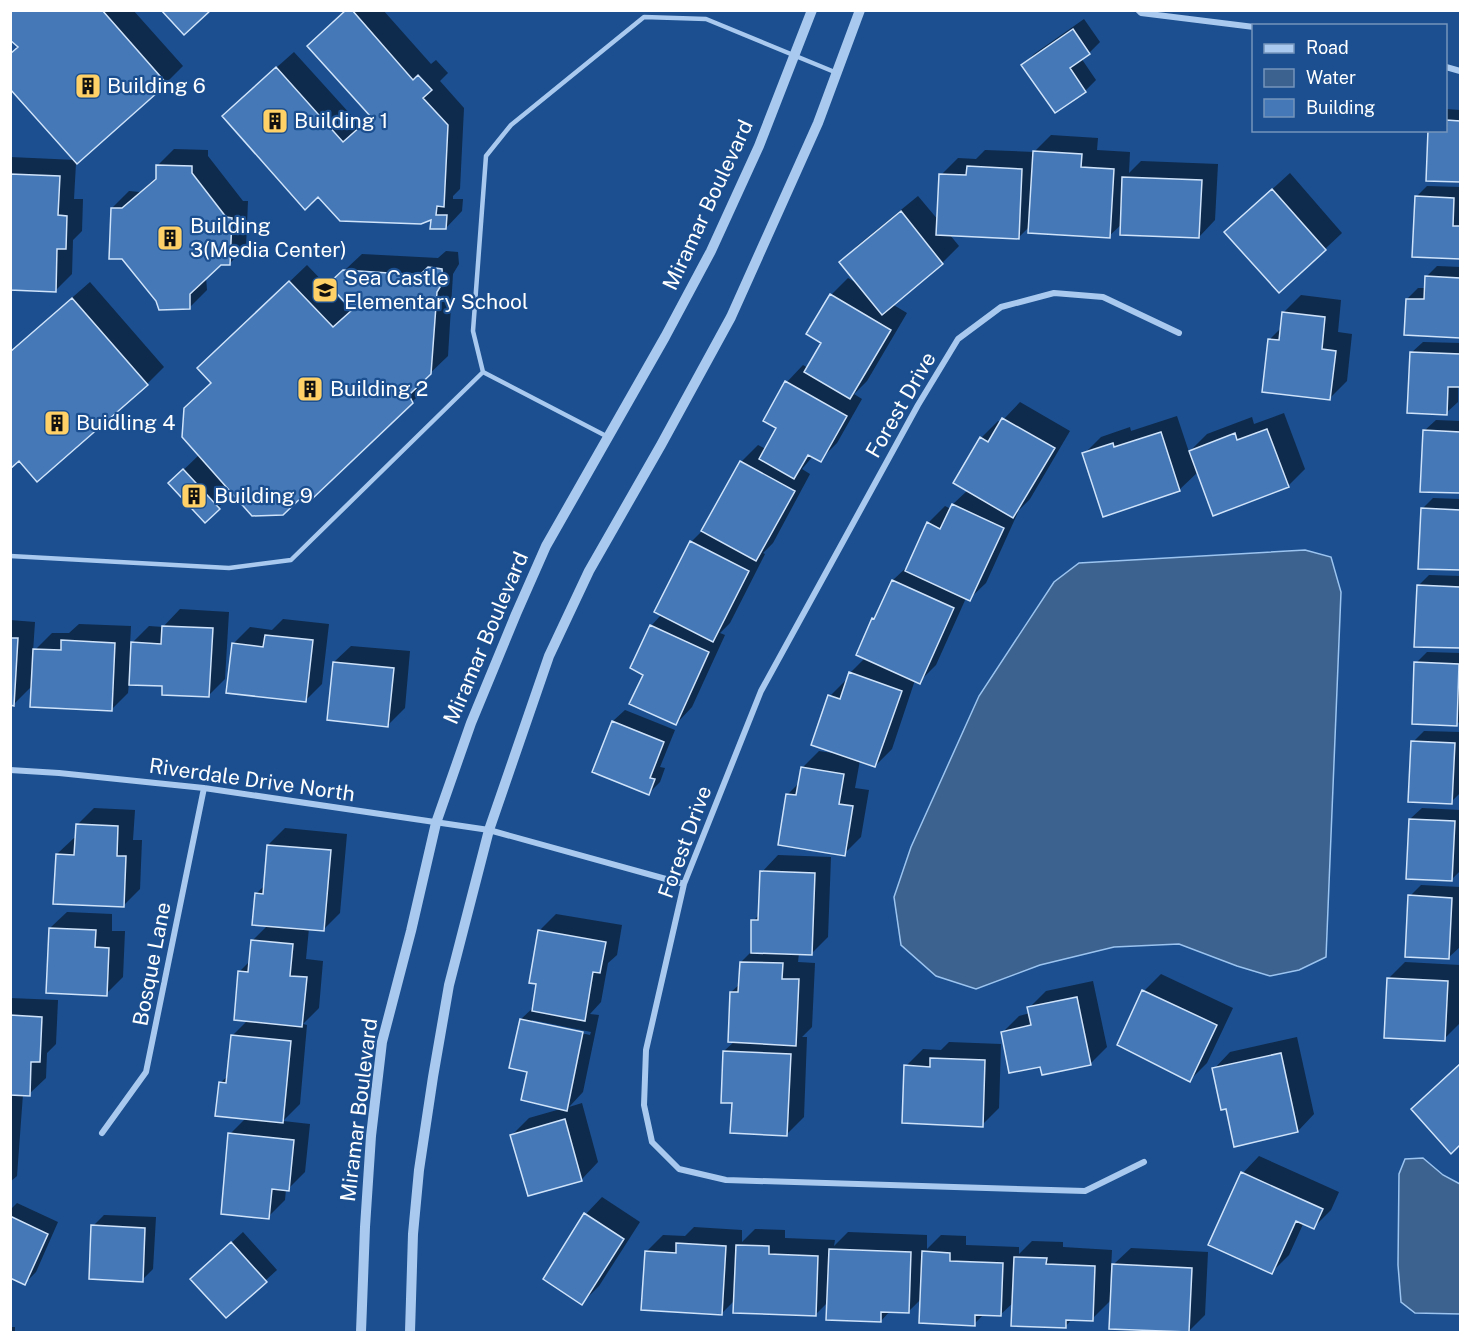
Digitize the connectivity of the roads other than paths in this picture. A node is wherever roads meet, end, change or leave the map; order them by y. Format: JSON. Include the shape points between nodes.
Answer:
{"nodes":[{"id":1,"x":812,"y":10,"type":"edge"},
{"id":2,"x":860,"y":10,"type":"edge"},
{"id":3,"x":1138,"y":10,"type":"edge"},
{"id":4,"x":1252,"y":27,"type":"edge"},
{"id":5,"x":795,"y":54,"type":"junction"},
{"id":6,"x":837,"y":73,"type":"junction"},
{"id":7,"x":1179,"y":333,"type":"dead end"},
{"id":8,"x":483,"y":372,"type":"junction"},
{"id":9,"x":609,"y":437,"type":"junction"},
{"id":10,"x":10,"y":556,"type":"edge"},
{"id":11,"x":10,"y":770,"type":"edge"},
{"id":12,"x":204,"y":788,"type":"junction"},
{"id":13,"x":436,"y":823,"type":"junction"},
{"id":14,"x":489,"y":830,"type":"junction"},
{"id":15,"x":684,"y":884,"type":"junction"},
{"id":16,"x":102,"y":1133,"type":"dead end"},
{"id":17,"x":1144,"y":1162,"type":"dead end"},
{"id":18,"x":361,"y":1332,"type":"edge"},
{"id":19,"x":410,"y":1332,"type":"edge"}],
"edges":[{"from":1,"to":5,"type":"street","name":"Miramar Boulevard"},
{"from":2,"to":6,"type":"street"},
{"from":3,"to":4,"type":"street"},
{"from":5,"to":6,"type":"lane"},
{"from":5,"to":8,"type":"lane","via":[[706,19],[644,17],[511,125],[486,156],[473,331]]},
{"from":5,"to":9,"type":"street","name":"Miramar Boulevard","via":[[711,251]]},
{"from":6,"to":14,"type":"street","via":[[819,123],[731,317],[589,571],[564,624]]},
{"from":7,"to":15,"type":"street","name":"Forest Drive","via":[[1103,297],[1054,293],[1001,307],[958,339],[761,691]]},
{"from":8,"to":9,"type":"lane"},
{"from":8,"to":10,"type":"lane","via":[[291,560],[229,568]]},
{"from":9,"to":13,"type":"street","name":"Miramar Boulevard","via":[[546,546],[524,594],[471,723]]},
{"from":11,"to":12,"type":"street","name":"Riverdale Drive North"},
{"from":12,"to":13,"type":"street","name":"Riverdale Drive North"},
{"from":12,"to":16,"type":"street","name":"Bosque Lane","via":[[146,1072]]},
{"from":13,"to":14,"type":"street","name":"Riverdale Drive North"},
{"from":13,"to":18,"type":"street","name":"Miramar Boulevard","via":[[382,1042],[370,1148]]},
{"from":14,"to":15,"type":"street","name":"Riverdale Drive North"},
{"from":14,"to":19,"type":"street","via":[[449,985],[433,1077],[413,1233]]},
{"from":15,"to":17,"type":"street","name":"Forest Drive","via":[[646,1050],[644,1105],[652,1142],[679,1169],[726,1180],[1085,1191]]}]}
